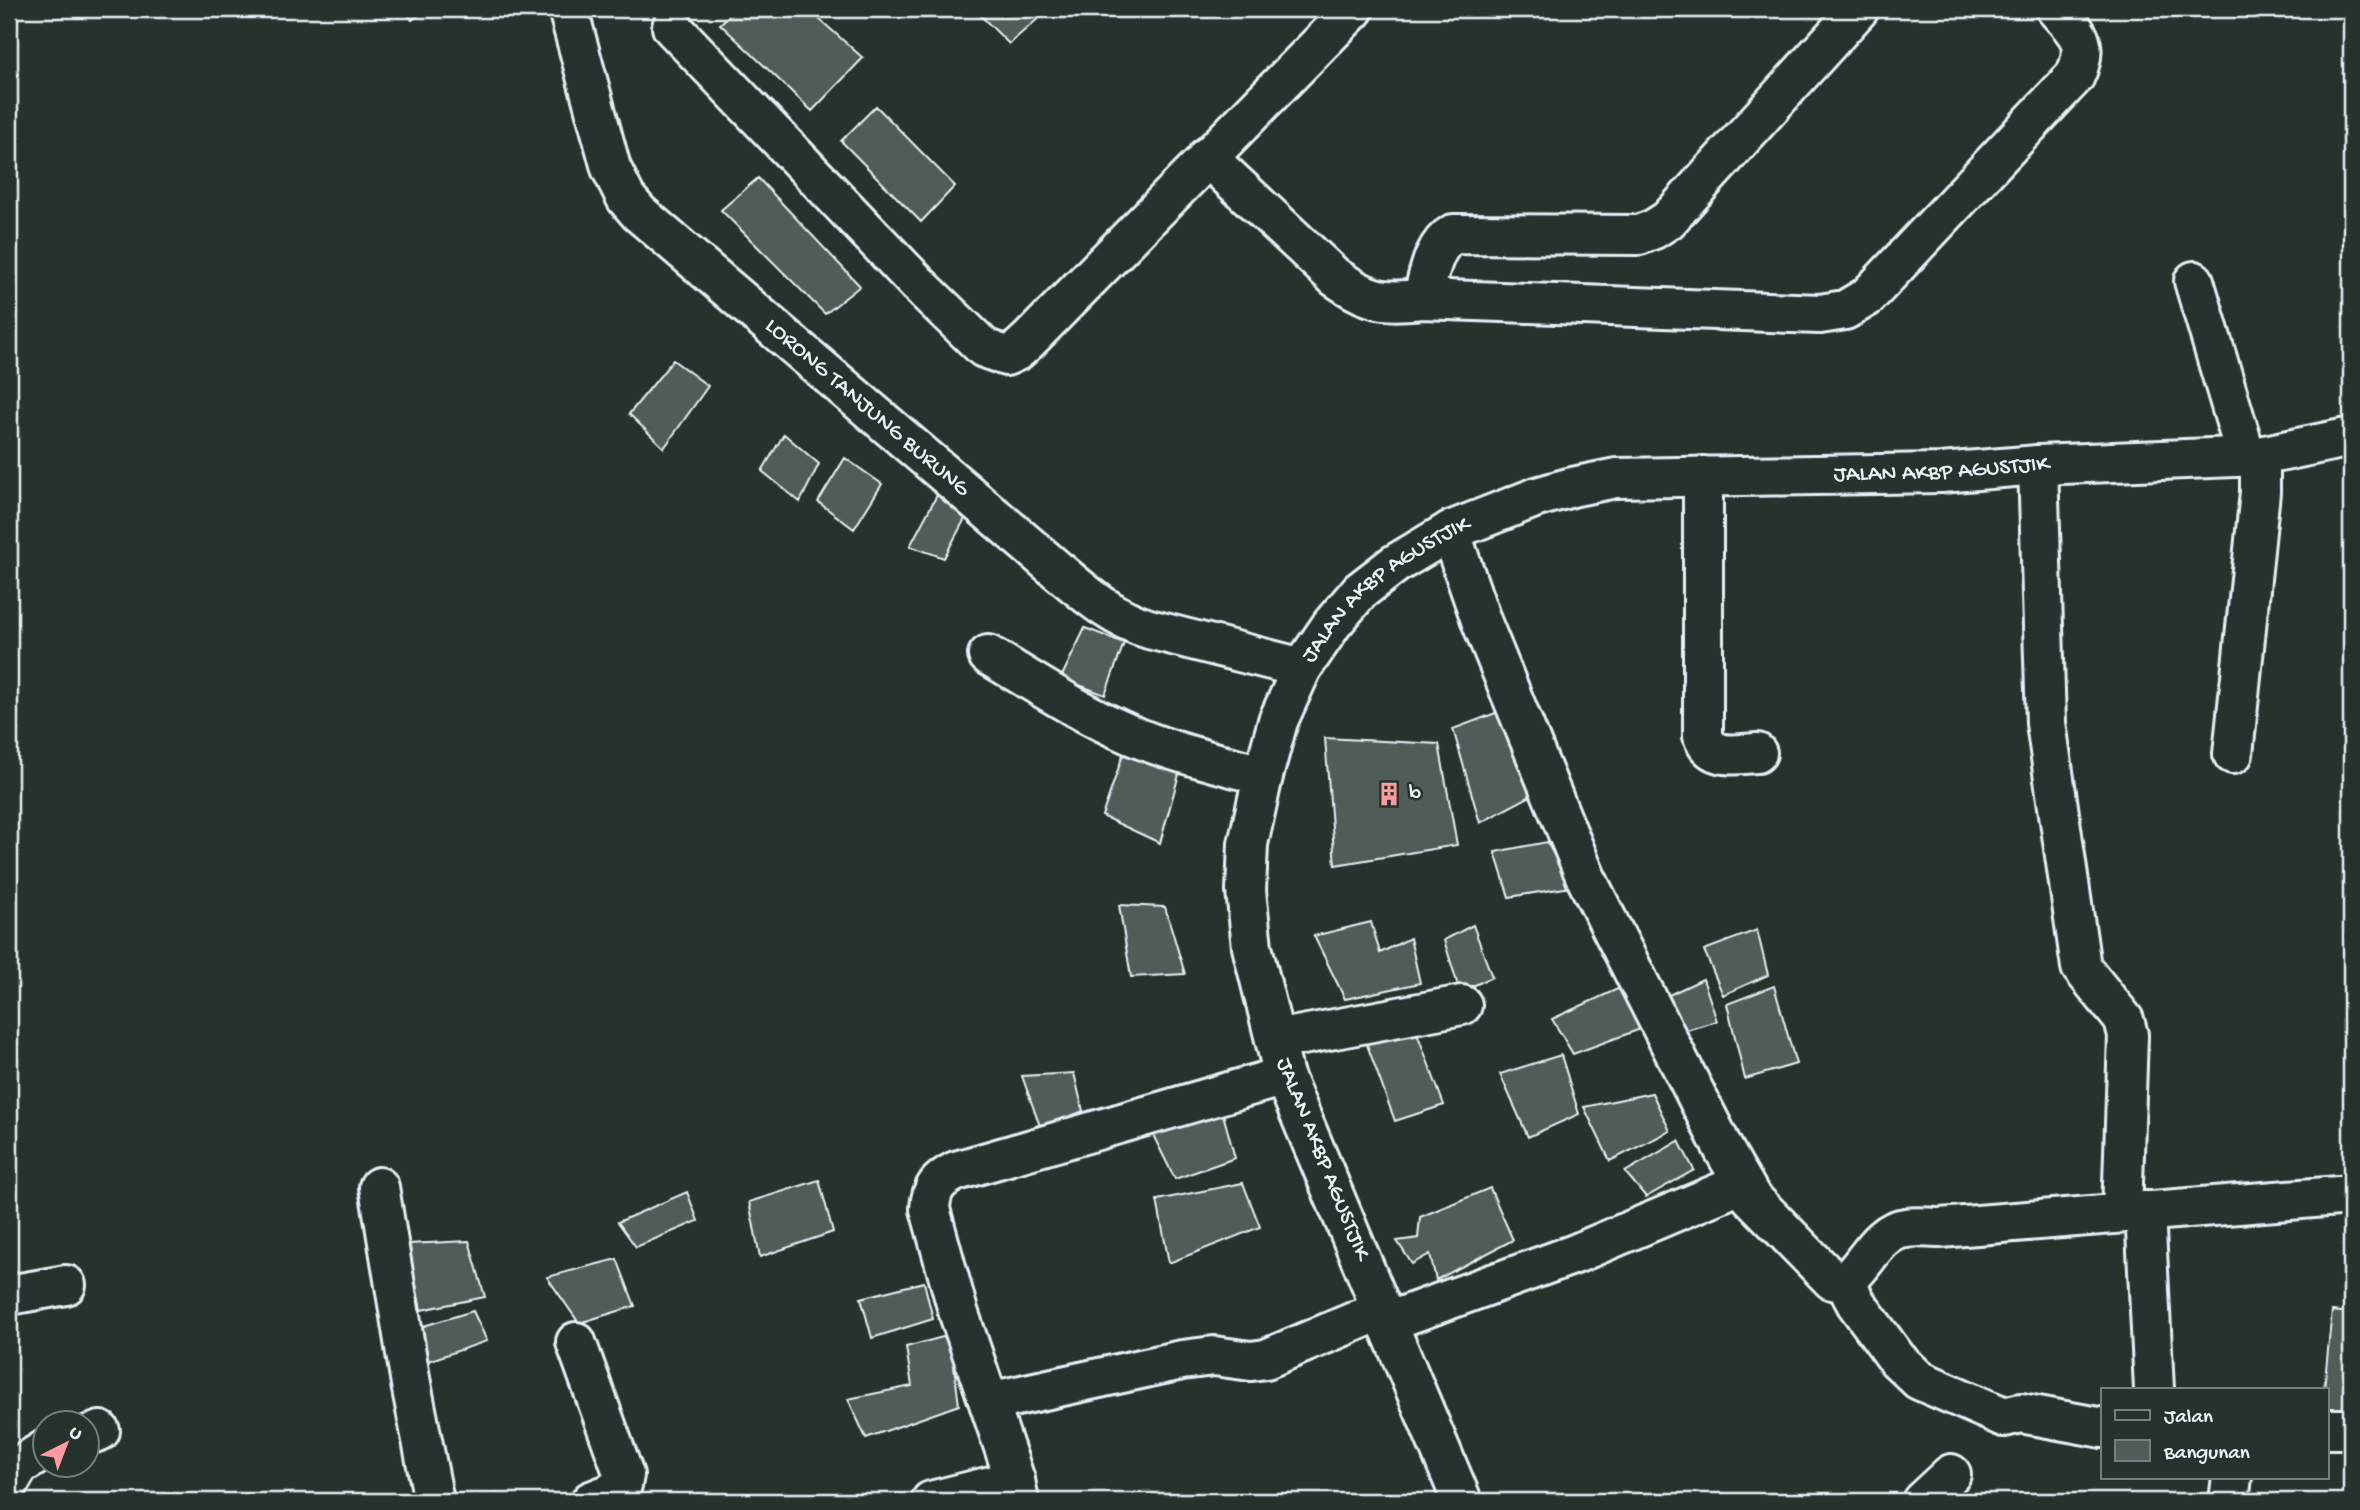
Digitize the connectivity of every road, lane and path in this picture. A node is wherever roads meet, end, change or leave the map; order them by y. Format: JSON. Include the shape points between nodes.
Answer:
{"nodes":[{"id":1,"x":568,"y":9,"type":"edge"},
{"id":2,"x":1354,"y":9,"type":"edge"},
{"id":3,"x":2056,"y":9,"type":"edge"},
{"id":4,"x":1843,"y":15,"type":"edge"},
{"id":5,"x":672,"y":27,"type":"dead end"},
{"id":6,"x":1207,"y":157,"type":"junction"},
{"id":7,"x":2194,"y":281,"type":"dead end"},
{"id":8,"x":1422,"y":299,"type":"junction"},
{"id":9,"x":2351,"y":438,"type":"edge"},
{"id":10,"x":2253,"y":456,"type":"junction"},
{"id":11,"x":2038,"y":465,"type":"junction"},
{"id":12,"x":1703,"y":476,"type":"junction"},
{"id":13,"x":1450,"y":531,"type":"junction"},
{"id":14,"x":988,"y":655,"type":"dead end"},
{"id":15,"x":1302,"y":668,"type":"junction"},
{"id":16,"x":1758,"y":753,"type":"dead end"},
{"id":17,"x":2233,"y":754,"type":"dead end"},
{"id":18,"x":1263,"y":776,"type":"junction"},
{"id":19,"x":1462,"y":1005,"type":"dead end"},
{"id":20,"x":1280,"y":1058,"type":"junction"},
{"id":21,"x":1743,"y":1183,"type":"junction"},
{"id":22,"x":379,"y":1187,"type":"dead end"},
{"id":23,"x":2351,"y":1195,"type":"edge"},
{"id":24,"x":2134,"y":1212,"type":"junction"},
{"id":25,"x":1845,"y":1282,"type":"junction"},
{"id":26,"x":66,"y":1286,"type":"dead end"},
{"id":27,"x":9,"y":1296,"type":"edge"},
{"id":28,"x":1384,"y":1316,"type":"junction"},
{"id":29,"x":576,"y":1342,"type":"dead end"},
{"id":30,"x":2154,"y":1388,"type":"edge"},
{"id":31,"x":989,"y":1402,"type":"junction"},
{"id":32,"x":2101,"y":1428,"type":"edge"},
{"id":33,"x":2328,"y":1429,"type":"edge"},
{"id":34,"x":2351,"y":1429,"type":"edge"},
{"id":35,"x":32,"y":1458,"type":"edge"},
{"id":36,"x":1951,"y":1474,"type":"dead end"},
{"id":37,"x":2232,"y":1478,"type":"edge"},
{"id":38,"x":9,"y":1483,"type":"edge"},
{"id":39,"x":1017,"y":1490,"type":"edge"},
{"id":40,"x":434,"y":1501,"type":"edge"},
{"id":41,"x":590,"y":1501,"type":"edge"},
{"id":42,"x":931,"y":1501,"type":"edge"},
{"id":43,"x":1462,"y":1501,"type":"edge"},
{"id":44,"x":1922,"y":1501,"type":"edge"},
{"id":45,"x":2229,"y":1501,"type":"edge"}],
"edges":[{"from":1,"to":15,"type":"street","name":"LORONG TANJUNG BURUNG","via":[[611,168],[639,213],[1113,614],[1149,629]]},
{"from":2,"to":6,"type":"street"},
{"from":3,"to":8,"type":"street","via":[[2081,43],[2083,53],[2075,76],[1867,297],[1845,310],[1821,314]]},
{"from":4,"to":8,"type":"street","via":[[1668,220],[1639,235],[1453,234],[1436,252]]},
{"from":5,"to":6,"type":"street","via":[[917,283],[984,348],[997,354],[1006,356],[1029,340]]},
{"from":6,"to":8,"type":"street","via":[[1354,290],[1388,303]]},
{"from":7,"to":10,"type":"street"},
{"from":9,"to":10,"type":"street","name":"JALAN AKBP AGUSTJIK"},
{"from":10,"to":11,"type":"street","name":"JALAN AKBP AGUSTJIK"},
{"from":10,"to":17,"type":"street","via":[[2260,492]]},
{"from":11,"to":12,"type":"street","name":"JALAN AKBP AGUSTJIK","via":[[1941,473]]},
{"from":11,"to":24,"type":"street","via":[[2046,723],[2080,961],[2127,1027]]},
{"from":12,"to":13,"type":"street","name":"JALAN AKBP AGUSTJIK","via":[[1616,478],[1573,487]]},
{"from":12,"to":16,"type":"street","via":[[1703,736],[1706,745],[1721,754]]},
{"from":13,"to":15,"type":"street","name":"JALAN AKBP AGUSTJIK","via":[[1360,591]]},
{"from":13,"to":21,"type":"street","via":[[1482,623],[1586,878]]},
{"from":14,"to":18,"type":"street","via":[[1128,734]]},
{"from":15,"to":18,"type":"street","name":"JALAN AKBP AGUSTJIK","via":[[1278,721]]},
{"from":18,"to":20,"type":"street","name":"JALAN AKBP AGUSTJIK","via":[[1248,844],[1246,891],[1252,947]]},
{"from":19,"to":20,"type":"street"},
{"from":20,"to":28,"type":"street","name":"JALAN AKBP AGUSTJIK"},
{"from":20,"to":31,"type":"street","via":[[956,1171],[935,1185],[930,1209]]},
{"from":21,"to":25,"type":"street","via":[[1822,1272]]},
{"from":21,"to":28,"type":"street","via":[[1575,1254]]},
{"from":22,"to":40,"type":"street"},
{"from":23,"to":24,"type":"street"},
{"from":24,"to":25,"type":"street","via":[[1906,1228],[1887,1236]]},
{"from":24,"to":30,"type":"street"},
{"from":25,"to":32,"type":"street","via":[[1891,1350],[1919,1380],[2004,1417],[2021,1413]]},
{"from":26,"to":27,"type":"street"},
{"from":28,"to":31,"type":"street","via":[[1266,1359],[1214,1356],[1182,1360]]},
{"from":28,"to":43,"type":"street","name":"JALAN AKBP AGUSTJIK"},
{"from":29,"to":41,"type":"street","via":[[624,1475],[622,1485]]},
{"from":31,"to":39,"type":"street"},
{"from":33,"to":34,"type":"street"},
{"from":35,"to":38,"type":"street","via":[[19,1466]]},
{"from":36,"to":44,"type":"street"},
{"from":37,"to":45,"type":"street"},
{"from":39,"to":42,"type":"street"}]}
